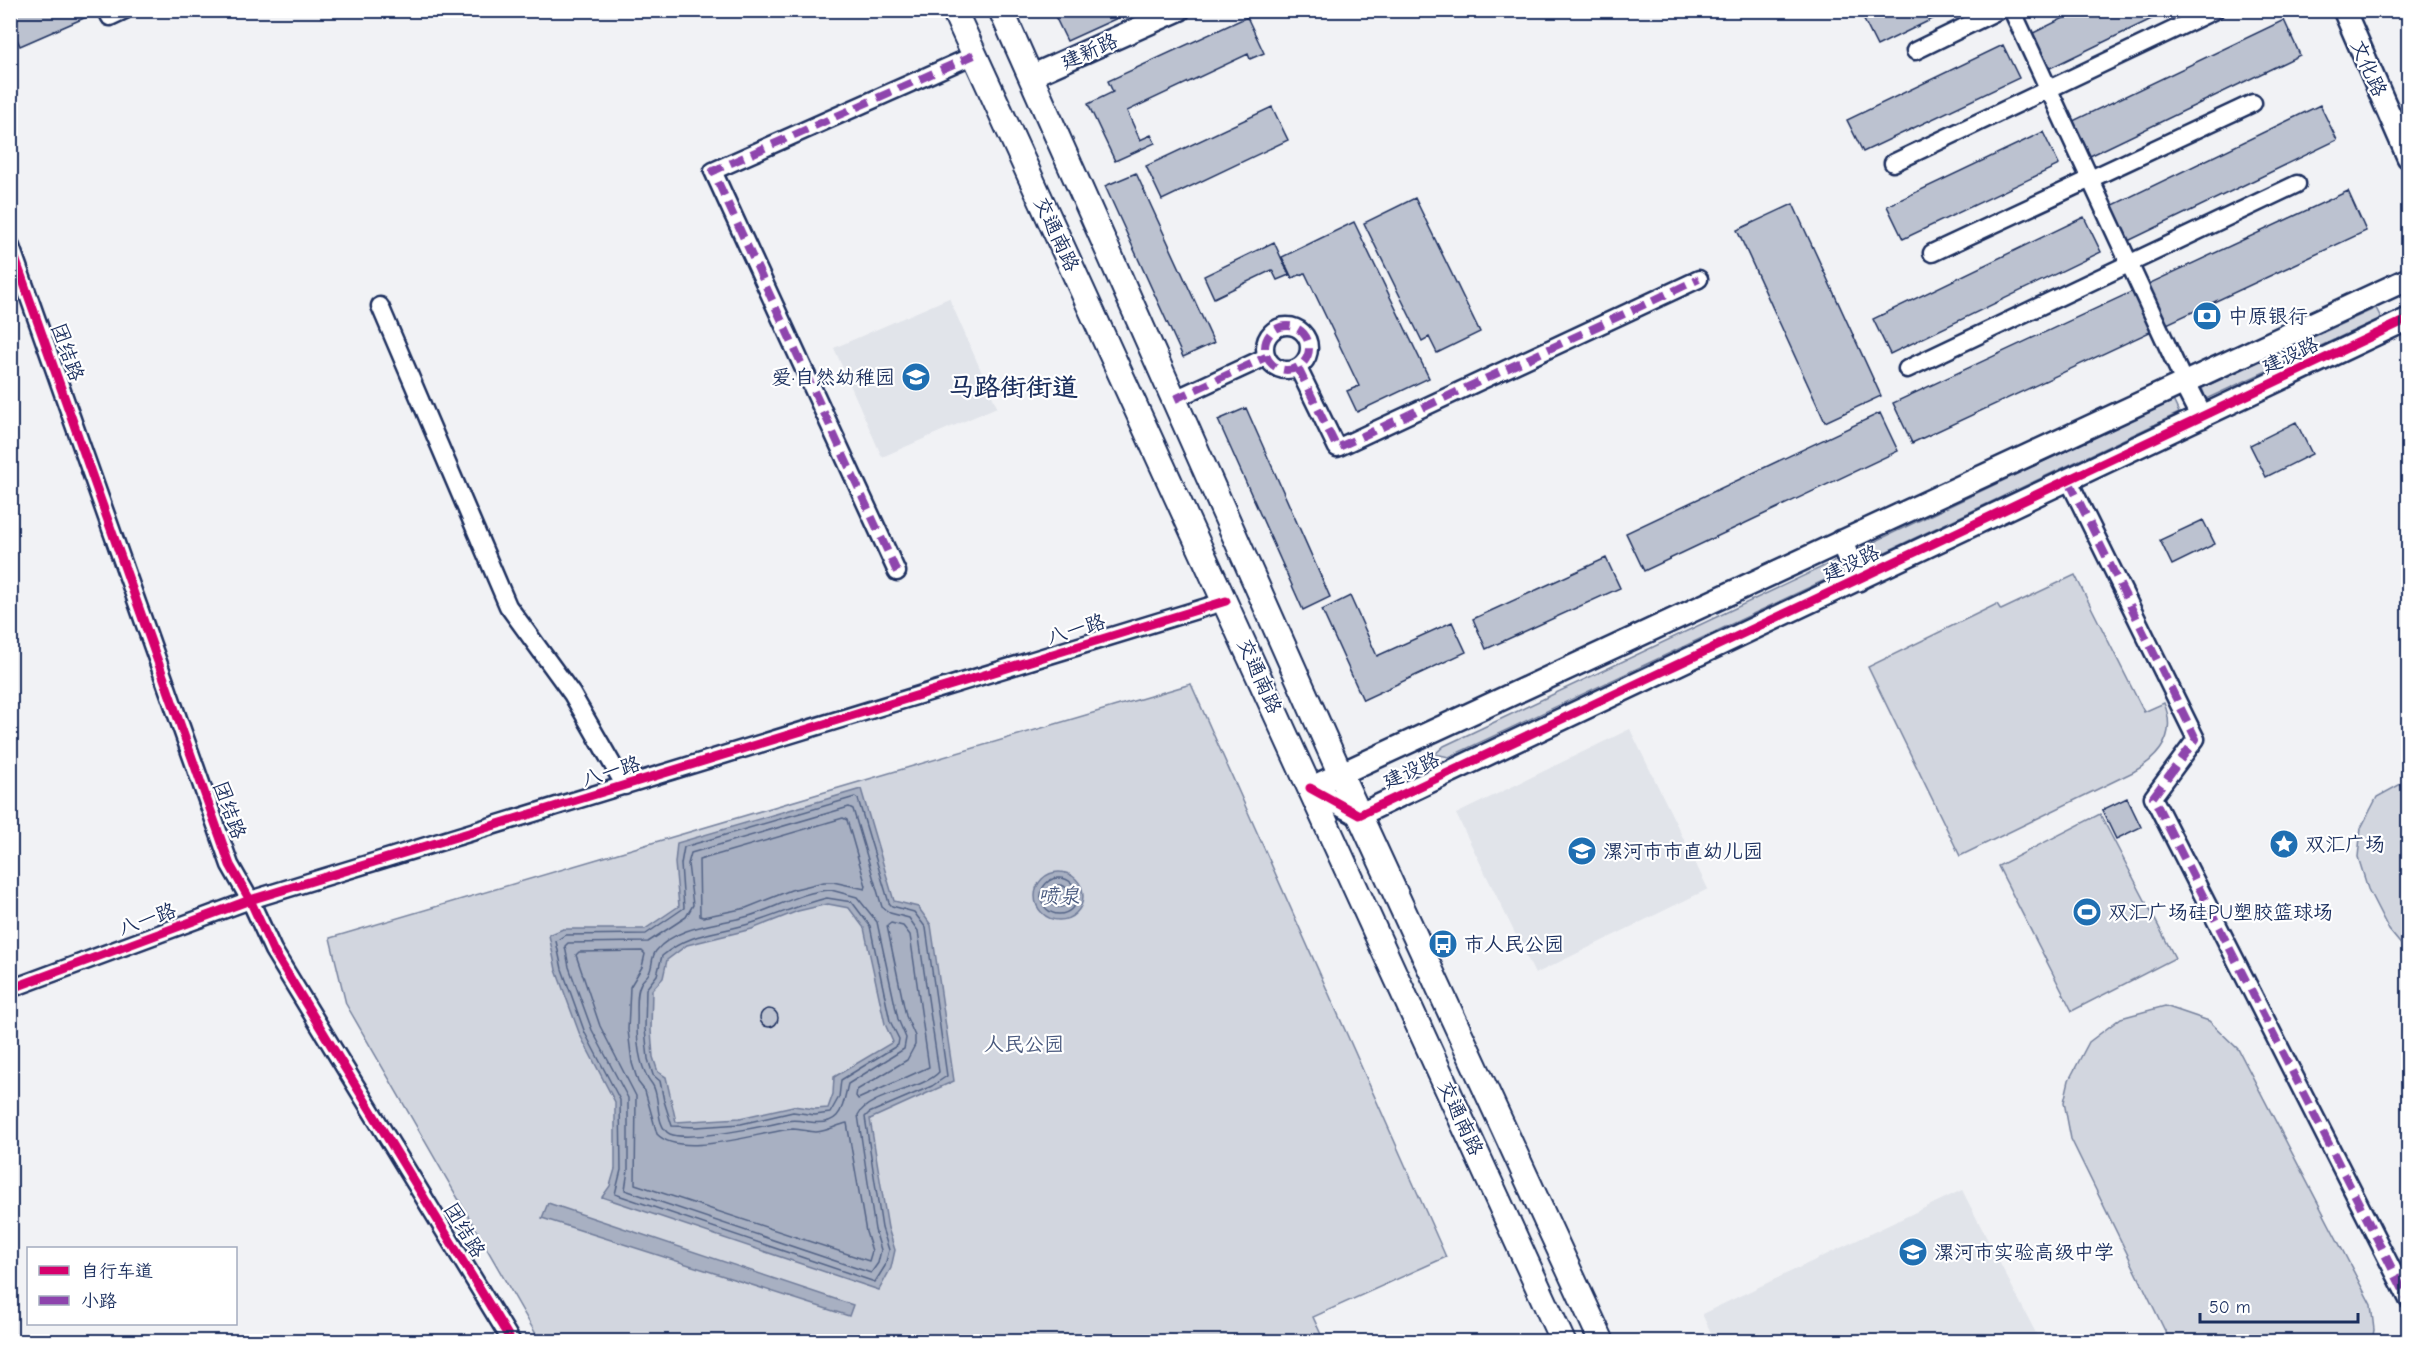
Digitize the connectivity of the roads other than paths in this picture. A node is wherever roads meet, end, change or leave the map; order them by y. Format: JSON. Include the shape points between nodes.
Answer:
{"nodes":[{"id":1,"x":107,"y":10,"type":"edge"},
{"id":2,"x":125,"y":10,"type":"edge"},
{"id":3,"x":954,"y":10,"type":"edge"},
{"id":4,"x":1001,"y":10,"type":"edge"},
{"id":5,"x":1179,"y":10,"type":"edge"},
{"id":6,"x":1998,"y":10,"type":"edge"},
{"id":7,"x":2012,"y":10,"type":"edge"},
{"id":8,"x":2216,"y":10,"type":"edge"},
{"id":9,"x":2344,"y":10,"type":"edge"},
{"id":10,"x":1915,"y":51,"type":"dead end"},
{"id":11,"x":974,"y":55,"type":"junction"},
{"id":12,"x":1031,"y":76,"type":"junction"},
{"id":13,"x":2048,"y":90,"type":"junction"},
{"id":14,"x":2253,"y":103,"type":"dead end"},
{"id":15,"x":2409,"y":158,"type":"edge"},
{"id":16,"x":1893,"y":163,"type":"dead end"},
{"id":17,"x":2090,"y":179,"type":"junction"},
{"id":18,"x":2297,"y":184,"type":"dead end"},
{"id":19,"x":10,"y":244,"type":"edge"},
{"id":20,"x":1932,"y":253,"type":"dead end"},
{"id":21,"x":2129,"y":264,"type":"junction"},
{"id":22,"x":1699,"y":279,"type":"dead end"},
{"id":23,"x":2409,"y":279,"type":"edge"},
{"id":24,"x":380,"y":306,"type":"dead end"},
{"id":25,"x":2409,"y":319,"type":"edge"},
{"id":26,"x":1266,"y":357,"type":"junction"},
{"id":27,"x":1298,"y":368,"type":"junction"},
{"id":28,"x":1907,"y":369,"type":"dead end"},
{"id":29,"x":2184,"y":382,"type":"junction"},
{"id":30,"x":1175,"y":399,"type":"junction"},
{"id":31,"x":1140,"y":415,"type":"junction"},
{"id":32,"x":2202,"y":417,"type":"junction"},
{"id":33,"x":2069,"y":481,"type":"junction"},
{"id":34,"x":1841,"y":541,"type":"junction"},
{"id":35,"x":897,"y":572,"type":"dead end"},
{"id":36,"x":1858,"y":580,"type":"junction"},
{"id":37,"x":1226,"y":601,"type":"junction"},
{"id":38,"x":1340,"y":773,"type":"junction"},
{"id":39,"x":625,"y":786,"type":"junction"},
{"id":40,"x":1310,"y":788,"type":"junction"},
{"id":41,"x":1359,"y":815,"type":"junction"},
{"id":42,"x":250,"y":900,"type":"junction"},
{"id":43,"x":10,"y":989,"type":"edge"},
{"id":44,"x":2409,"y":1300,"type":"edge"},
{"id":45,"x":512,"y":1341,"type":"edge"},
{"id":46,"x":1563,"y":1341,"type":"edge"},
{"id":47,"x":1602,"y":1341,"type":"edge"}],
"edges":[{"from":1,"to":2,"type":"street","via":[[110,17]]},
{"from":3,"to":11,"type":"main road","name":"交通南路"},
{"from":4,"to":12,"type":"main road","name":"交通南路"},
{"from":5,"to":12,"type":"street","name":"建新路"},
{"from":6,"to":10,"type":"street"},
{"from":7,"to":13,"type":"street"},
{"from":8,"to":13,"type":"street"},
{"from":9,"to":15,"type":"street","name":"文化路"},
{"from":11,"to":31,"type":"main road","name":"交通南路"},
{"from":11,"to":35,"type":"street","via":[[713,171]]},
{"from":12,"to":30,"type":"main road","name":"交通南路"},
{"from":13,"to":16,"type":"street"},
{"from":13,"to":17,"type":"street"},
{"from":14,"to":17,"type":"street"},
{"from":17,"to":20,"type":"street"},
{"from":17,"to":21,"type":"street"},
{"from":18,"to":21,"type":"street"},
{"from":19,"to":42,"type":"street","name":"团结路","via":[[230,865]]},
{"from":21,"to":28,"type":"street"},
{"from":21,"to":29,"type":"street"},
{"from":22,"to":27,"type":"street","via":[[1337,448]]},
{"from":23,"to":29,"type":"street","name":"建设路"},
{"from":24,"to":39,"type":"street","via":[[508,606],[572,694]]},
{"from":25,"to":32,"type":"street","name":"建设路"},
{"from":26,"to":27,"type":"street","via":[[1276,368]]},
{"from":26,"to":27,"type":"street","via":[[1265,343],[1274,331],[1294,327],[1305,336],[1309,350]]},
{"from":26,"to":30,"type":"street"},
{"from":29,"to":32,"type":"street"},
{"from":29,"to":34,"type":"street","name":"建设路"},
{"from":30,"to":31,"type":"main road"},
{"from":30,"to":38,"type":"main road","name":"交通南路"},
{"from":31,"to":37,"type":"main road","name":"交通南路"},
{"from":32,"to":33,"type":"street","name":"建设路"},
{"from":33,"to":36,"type":"street","name":"建设路"},
{"from":33,"to":44,"type":"street","via":[[2196,739],[2153,797]]},
{"from":34,"to":36,"type":"street"},
{"from":34,"to":38,"type":"street","name":"建设路"},
{"from":36,"to":41,"type":"street","name":"建设路"},
{"from":37,"to":39,"type":"street","name":"八一路"},
{"from":37,"to":40,"type":"main road","name":"交通南路"},
{"from":38,"to":40,"type":"street","name":"建设路"},
{"from":38,"to":41,"type":"main road","name":"交通南路"},
{"from":39,"to":42,"type":"street","name":"八一路"},
{"from":40,"to":41,"type":"street"},
{"from":40,"to":46,"type":"main road","name":"交通南路"},
{"from":41,"to":47,"type":"main road","name":"交通南路"},
{"from":42,"to":43,"type":"street","name":"八一路"},
{"from":42,"to":45,"type":"street","name":"团结路","via":[[273,950]]}]}
